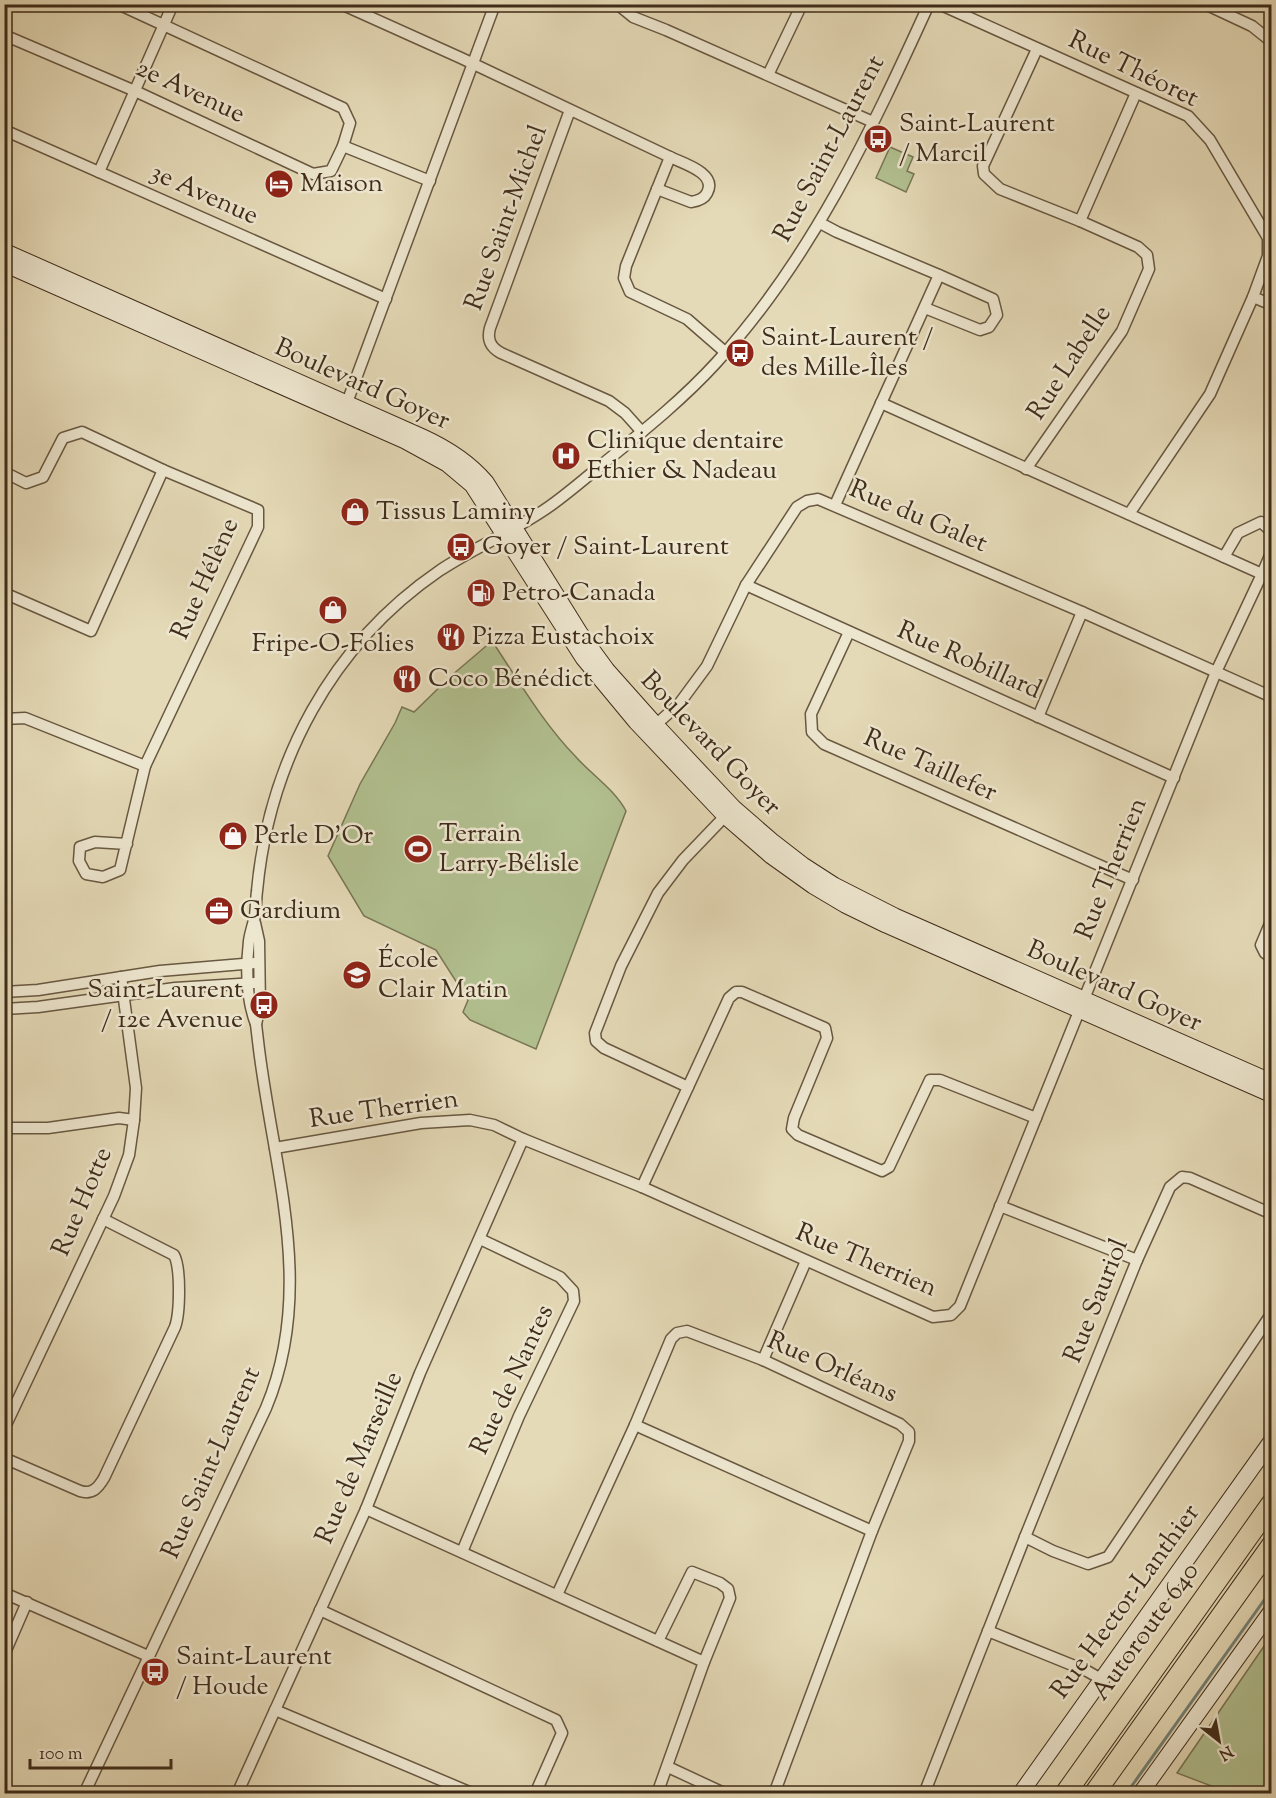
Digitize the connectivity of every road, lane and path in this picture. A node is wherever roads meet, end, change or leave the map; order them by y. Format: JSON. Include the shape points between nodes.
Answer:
{"nodes":[{"id":1,"x":118,"y":4,"type":"edge"},
{"id":2,"x":173,"y":4,"type":"edge"},
{"id":3,"x":341,"y":4,"type":"edge"},
{"id":4,"x":495,"y":4,"type":"edge"},
{"id":5,"x":622,"y":4,"type":"edge"},
{"id":6,"x":802,"y":4,"type":"edge"},
{"id":7,"x":929,"y":4,"type":"edge"},
{"id":8,"x":939,"y":4,"type":"edge"},
{"id":9,"x":1205,"y":4,"type":"edge"},
{"id":10,"x":163,"y":26,"type":"junction"},
{"id":11,"x":4,"y":35,"type":"edge"},
{"id":12,"x":1272,"y":42,"type":"edge"},
{"id":13,"x":1037,"y":49,"type":"junction"},
{"id":14,"x":473,"y":65,"type":"junction"},
{"id":15,"x":768,"y":75,"type":"junction"},
{"id":16,"x":135,"y":92,"type":"junction"},
{"id":17,"x":1137,"y":93,"type":"junction"},
{"id":18,"x":570,"y":110,"type":"junction"},
{"id":19,"x":873,"y":122,"type":"junction"},
{"id":20,"x":4,"y":130,"type":"edge"},
{"id":21,"x":343,"y":146,"type":"junction"},
{"id":22,"x":670,"y":157,"type":"junction"},
{"id":23,"x":99,"y":172,"type":"junction"},
{"id":24,"x":430,"y":181,"type":"junction"},
{"id":25,"x":657,"y":189,"type":"junction"},
{"id":26,"x":1080,"y":221,"type":"junction"},
{"id":27,"x":820,"y":223,"type":"junction"},
{"id":28,"x":4,"y":251,"type":"edge"},
{"id":29,"x":4,"y":264,"type":"edge"},
{"id":30,"x":939,"y":275,"type":"junction"},
{"id":31,"x":1253,"y":297,"type":"junction"},
{"id":32,"x":386,"y":299,"type":"junction"},
{"id":33,"x":1272,"y":305,"type":"edge"},
{"id":34,"x":925,"y":308,"type":"junction"},
{"id":35,"x":725,"y":352,"type":"junction"},
{"id":36,"x":881,"y":404,"type":"junction"},
{"id":37,"x":345,"y":408,"type":"junction"},
{"id":38,"x":642,"y":432,"type":"junction"},
{"id":39,"x":1026,"y":469,"type":"junction"},
{"id":40,"x":163,"y":470,"type":"junction"},
{"id":41,"x":4,"y":472,"type":"edge"},
{"id":42,"x":835,"y":505,"type":"junction"},
{"id":43,"x":1129,"y":514,"type":"junction"},
{"id":44,"x":509,"y":530,"type":"junction"},
{"id":45,"x":1272,"y":532,"type":"edge"},
{"id":46,"x":1272,"y":551,"type":"edge"},
{"id":47,"x":1224,"y":557,"type":"junction"},
{"id":48,"x":1262,"y":574,"type":"junction"},
{"id":49,"x":746,"y":585,"type":"junction"},
{"id":50,"x":4,"y":593,"type":"edge"},
{"id":51,"x":1082,"y":612,"type":"junction"},
{"id":52,"x":849,"y":632,"type":"junction"},
{"id":53,"x":1216,"y":672,"type":"junction"},
{"id":54,"x":1272,"y":697,"type":"edge"},
{"id":55,"x":1038,"y":717,"type":"junction"},
{"id":56,"x":4,"y":719,"type":"edge"},
{"id":57,"x":651,"y":729,"type":"junction"},
{"id":58,"x":145,"y":766,"type":"junction"},
{"id":59,"x":1174,"y":778,"type":"junction"},
{"id":60,"x":729,"y":812,"type":"junction"},
{"id":61,"x":127,"y":844,"type":"junction"},
{"id":62,"x":1133,"y":880,"type":"junction"},
{"id":63,"x":1272,"y":919,"type":"edge"},
{"id":64,"x":1272,"y":958,"type":"edge"},
{"id":65,"x":253,"y":963,"type":"junction"},
{"id":66,"x":121,"y":977,"type":"junction"},
{"id":67,"x":254,"y":983,"type":"junction"},
{"id":68,"x":4,"y":992,"type":"edge"},
{"id":69,"x":124,"y":994,"type":"junction"},
{"id":70,"x":1082,"y":1005,"type":"junction"},
{"id":71,"x":4,"y":1009,"type":"edge"},
{"id":72,"x":1272,"y":1082,"type":"edge"},
{"id":73,"x":688,"y":1087,"type":"junction"},
{"id":74,"x":1272,"y":1095,"type":"edge"},
{"id":75,"x":1036,"y":1118,"type":"junction"},
{"id":76,"x":134,"y":1120,"type":"junction"},
{"id":77,"x":4,"y":1128,"type":"edge"},
{"id":78,"x":523,"y":1139,"type":"junction"},
{"id":79,"x":275,"y":1148,"type":"junction"},
{"id":80,"x":642,"y":1187,"type":"junction"},
{"id":81,"x":1000,"y":1206,"type":"junction"},
{"id":82,"x":1272,"y":1214,"type":"edge"},
{"id":83,"x":103,"y":1219,"type":"junction"},
{"id":84,"x":480,"y":1239,"type":"junction"},
{"id":85,"x":1137,"y":1260,"type":"junction"},
{"id":86,"x":806,"y":1261,"type":"junction"},
{"id":87,"x":1272,"y":1313,"type":"edge"},
{"id":88,"x":763,"y":1360,"type":"junction"},
{"id":89,"x":635,"y":1425,"type":"junction"},
{"id":90,"x":4,"y":1429,"type":"edge"},
{"id":91,"x":1272,"y":1440,"type":"edge"},
{"id":92,"x":4,"y":1458,"type":"edge"},
{"id":93,"x":1272,"y":1503,"type":"edge"},
{"id":94,"x":366,"y":1509,"type":"junction"},
{"id":95,"x":872,"y":1531,"type":"junction"},
{"id":96,"x":1025,"y":1537,"type":"junction"},
{"id":97,"x":1272,"y":1545,"type":"edge"},
{"id":98,"x":462,"y":1552,"type":"junction"},
{"id":99,"x":4,"y":1593,"type":"edge"},
{"id":100,"x":557,"y":1595,"type":"junction"},
{"id":101,"x":27,"y":1602,"type":"junction"},
{"id":102,"x":320,"y":1610,"type":"junction"},
{"id":103,"x":1272,"y":1610,"type":"edge"},
{"id":104,"x":988,"y":1631,"type":"junction"},
{"id":105,"x":658,"y":1641,"type":"junction"},
{"id":106,"x":4,"y":1655,"type":"edge"},
{"id":107,"x":148,"y":1656,"type":"junction"},
{"id":108,"x":704,"y":1662,"type":"junction"},
{"id":109,"x":1101,"y":1679,"type":"junction"},
{"id":110,"x":275,"y":1710,"type":"junction"},
{"id":111,"x":668,"y":1767,"type":"junction"},
{"id":112,"x":84,"y":1794,"type":"edge"},
{"id":113,"x":237,"y":1794,"type":"edge"},
{"id":114,"x":474,"y":1794,"type":"edge"},
{"id":115,"x":535,"y":1794,"type":"edge"},
{"id":116,"x":657,"y":1794,"type":"edge"},
{"id":117,"x":726,"y":1794,"type":"edge"},
{"id":118,"x":774,"y":1794,"type":"edge"},
{"id":119,"x":924,"y":1794,"type":"edge"},
{"id":120,"x":1020,"y":1794,"type":"edge"},
{"id":121,"x":1065,"y":1794,"type":"edge"},
{"id":122,"x":1094,"y":1794,"type":"edge"},
{"id":123,"x":1140,"y":1794,"type":"edge"}],
"edges":[{"from":1,"to":10,"type":"street"},
{"from":2,"to":10,"type":"street"},
{"from":3,"to":14,"type":"street"},
{"from":4,"to":14,"type":"street"},
{"from":5,"to":15,"type":"street","via":[[633,17]]},
{"from":6,"to":15,"type":"street"},
{"from":7,"to":19,"type":"street","name":"Rue Saint-Laurent"},
{"from":8,"to":13,"type":"street","name":"Rue Théoret"},
{"from":9,"to":12,"type":"street","via":[[1252,26]]},
{"from":10,"to":16,"type":"street"},
{"from":10,"to":21,"type":"street","via":[[343,108],[350,123]]},
{"from":11,"to":16,"type":"street","name":"2e Avenue"},
{"from":13,"to":17,"type":"street","name":"Rue Théoret"},
{"from":13,"to":26,"type":"street","name":"Rue Labelle","via":[[983,166],[984,174],[1000,189]]},
{"from":14,"to":18,"type":"street"},
{"from":14,"to":24,"type":"street"},
{"from":15,"to":19,"type":"street"},
{"from":16,"to":21,"type":"street","name":"2e Avenue","via":[[313,174],[331,171]]},
{"from":16,"to":23,"type":"street"},
{"from":17,"to":26,"type":"street"},
{"from":17,"to":31,"type":"street","name":"Rue Théoret","via":[[1188,116],[1210,140],[1268,238],[1268,256]]},
{"from":18,"to":22,"type":"street"},
{"from":18,"to":38,"type":"street","name":"Rue Saint-Michel","via":[[490,328],[489,341],[501,353],[609,401]]},
{"from":19,"to":27,"type":"street","name":"Rue Saint-Laurent"},
{"from":20,"to":23,"type":"street","name":"3e Avenue"},
{"from":21,"to":24,"type":"street"},
{"from":22,"to":25,"type":"street"},
{"from":22,"to":25,"type":"street","via":[[704,175],[709,184],[707,193],[701,200],[691,202]]},
{"from":23,"to":32,"type":"street","name":"3e Avenue"},
{"from":24,"to":32,"type":"street"},
{"from":25,"to":35,"type":"street","via":[[626,266],[625,284],[634,295],[687,319]]},
{"from":26,"to":39,"type":"street","name":"Rue Labelle","via":[[1138,247],[1147,255],[1149,269],[1122,332]]},
{"from":27,"to":30,"type":"street"},
{"from":27,"to":35,"type":"street","name":"Rue Saint-Laurent","via":[[772,294]]},
{"from":28,"to":37,"type":"street","name":"Boulevard Goyer"},
{"from":29,"to":37,"type":"street","name":"Boulevard Goyer"},
{"from":30,"to":34,"type":"street"},
{"from":30,"to":34,"type":"street","via":[[993,299],[997,315],[989,327],[980,330]]},
{"from":31,"to":33,"type":"street"},
{"from":31,"to":43,"type":"street","name":"Rue Théoret","via":[[1210,394]]},
{"from":32,"to":37,"type":"street"},
{"from":34,"to":36,"type":"street"},
{"from":35,"to":38,"type":"street","name":"Rue Saint-Laurent"},
{"from":36,"to":39,"type":"street"},
{"from":36,"to":42,"type":"street"},
{"from":37,"to":44,"type":"street","name":"Boulevard Goyer","via":[[447,464],[472,485]]},
{"from":38,"to":44,"type":"street","name":"Rue Saint-Laurent","via":[[550,506]]},
{"from":39,"to":43,"type":"street"},
{"from":40,"to":41,"type":"street","name":"Rue Hélène","via":[[82,432],[63,438],[43,477],[26,483]]},
{"from":40,"to":50,"type":"street","via":[[91,631]]},
{"from":40,"to":58,"type":"street","name":"Rue Hélène","via":[[258,510],[258,526]]},
{"from":42,"to":49,"type":"street","name":"Rue du Galet","via":[[818,499],[797,507]]},
{"from":42,"to":51,"type":"street","name":"Rue du Galet"},
{"from":43,"to":47,"type":"street"},
{"from":44,"to":57,"type":"street","name":"Boulevard Goyer","via":[[583,658]]},
{"from":44,"to":65,"type":"street","name":"Rue Saint-Laurent","via":[[441,570],[391,610],[353,649],[317,699],[273,801],[262,853],[254,919],[258,941]]},
{"from":45,"to":47,"type":"street","via":[[1261,522],[1238,533]]},
{"from":46,"to":48,"type":"street","name":"Rue Therrien"},
{"from":47,"to":48,"type":"street"},
{"from":48,"to":53,"type":"street","name":"Rue Therrien"},
{"from":49,"to":52,"type":"street","name":"Rue Robillard"},
{"from":49,"to":57,"type":"street","name":"Rue du Galet","via":[[707,666],[679,704]]},
{"from":51,"to":53,"type":"street","name":"Rue du Galet"},
{"from":51,"to":55,"type":"street"},
{"from":52,"to":55,"type":"street","name":"Rue Robillard"},
{"from":52,"to":62,"type":"street","name":"Rue Taillefer","via":[[811,714],[812,732],[824,744]]},
{"from":53,"to":54,"type":"street","name":"Rue du Galet"},
{"from":53,"to":59,"type":"street","name":"Rue Therrien"},
{"from":55,"to":59,"type":"street","name":"Rue Robillard"},
{"from":56,"to":58,"type":"street","via":[[25,718]]},
{"from":57,"to":60,"type":"street","name":"Boulevard Goyer"},
{"from":58,"to":61,"type":"street","name":"Rue Hélène"},
{"from":59,"to":62,"type":"street","name":"Rue Therrien"},
{"from":60,"to":70,"type":"street","name":"Boulevard Goyer","via":[[784,866],[845,905]]},
{"from":60,"to":73,"type":"street","via":[[658,893],[621,966],[595,1034],[604,1048]]},
{"from":61,"to":61,"type":"street","name":"Rue Hélène","via":[[120,870],[103,877],[86,874],[79,861],[80,847],[95,842]]},
{"from":62,"to":70,"type":"street","name":"Rue Therrien"},
{"from":63,"to":64,"type":"street","via":[[1262,945]]},
{"from":65,"to":66,"type":"street"},
{"from":65,"to":67,"type":"street","name":"Rue Saint-Laurent"},
{"from":66,"to":68,"type":"street"},
{"from":66,"to":69,"type":"street","name":"Rue Hotte"},
{"from":67,"to":69,"type":"street"},
{"from":67,"to":79,"type":"street","name":"Rue Saint-Laurent","via":[[260,1007],[256,1024],[260,1056]]},
{"from":69,"to":71,"type":"street"},
{"from":69,"to":76,"type":"street","name":"Rue Hotte","via":[[136,1078]]},
{"from":70,"to":72,"type":"street","name":"Boulevard Goyer"},
{"from":70,"to":74,"type":"street","name":"Boulevard Goyer"},
{"from":70,"to":75,"type":"street","name":"Rue Therrien"},
{"from":73,"to":75,"type":"street","via":[[729,998],[742,992],[825,1028],[827,1038],[792,1129],[882,1171],[889,1167],[930,1080],[940,1080]]},
{"from":73,"to":80,"type":"street"},
{"from":75,"to":81,"type":"street","name":"Rue Therrien"},
{"from":76,"to":77,"type":"street"},
{"from":76,"to":83,"type":"street","name":"Rue Hotte","via":[[126,1164]]},
{"from":78,"to":79,"type":"street","name":"Rue Therrien","via":[[494,1125],[470,1120],[421,1123]]},
{"from":78,"to":80,"type":"street","name":"Rue Therrien"},
{"from":78,"to":84,"type":"street","name":"Rue de Marseille"},
{"from":79,"to":107,"type":"street","name":"Rue Saint-Laurent","via":[[291,1268],[288,1329],[280,1366],[256,1428]]},
{"from":80,"to":86,"type":"street","name":"Rue Therrien"},
{"from":81,"to":85,"type":"street"},
{"from":81,"to":86,"type":"street","name":"Rue Therrien","via":[[960,1306],[951,1315],[933,1317]]},
{"from":82,"to":85,"type":"street","name":"Rue Sauriol","via":[[1182,1177],[1170,1187]]},
{"from":83,"to":90,"type":"street","name":"Rue Hotte"},
{"from":83,"to":92,"type":"street","via":[[174,1254],[177,1322],[104,1479],[95,1490],[80,1491]]},
{"from":84,"to":94,"type":"street","name":"Rue de Marseille","via":[[420,1373]]},
{"from":84,"to":98,"type":"street","name":"Rue de Nantes","via":[[560,1277],[573,1291],[574,1301],[519,1416]]},
{"from":85,"to":96,"type":"street","name":"Rue Sauriol"},
{"from":86,"to":88,"type":"street"},
{"from":87,"to":96,"type":"street","via":[[1108,1557],[1088,1564]]},
{"from":88,"to":89,"type":"street","name":"Rue Orléans","via":[[687,1331],[677,1333]]},
{"from":88,"to":95,"type":"street","name":"Rue Orléans","via":[[900,1424],[909,1432],[909,1441]]},
{"from":89,"to":95,"type":"street"},
{"from":89,"to":100,"type":"street","name":"Rue Orléans"},
{"from":91,"to":109,"type":"street","name":"Rue Hector-Lanthier"},
{"from":93,"to":121,"type":"highway","name":"Autoroute 640"},
{"from":94,"to":98,"type":"street"},
{"from":94,"to":102,"type":"street","name":"Rue de Marseille"},
{"from":95,"to":118,"type":"street","name":"Rue Orléans"},
{"from":96,"to":104,"type":"street","name":"Rue Sauriol"},
{"from":97,"to":122,"type":"highway","name":"Autoroute 640"},
{"from":98,"to":100,"type":"street"},
{"from":99,"to":101,"type":"street"},
{"from":100,"to":105,"type":"street"},
{"from":101,"to":106,"type":"street"},
{"from":101,"to":107,"type":"street"},
{"from":102,"to":110,"type":"street","name":"Rue de Marseille"},
{"from":102,"to":115,"type":"street","via":[[556,1720],[561,1733]]},
{"from":103,"to":123,"type":"street"},
{"from":104,"to":109,"type":"street"},
{"from":104,"to":119,"type":"street","name":"Rue Sauriol"},
{"from":105,"to":108,"type":"street"},
{"from":105,"to":108,"type":"street","via":[[692,1572],[720,1582],[728,1589],[730,1598]]},
{"from":107,"to":112,"type":"street","name":"Rue Saint-Laurent"},
{"from":108,"to":111,"type":"street"},
{"from":109,"to":120,"type":"street","name":"Rue Hector-Lanthier"},
{"from":110,"to":113,"type":"street","name":"Rue de Marseille"},
{"from":110,"to":114,"type":"street"},
{"from":111,"to":116,"type":"street"},
{"from":111,"to":117,"type":"street"}]}
